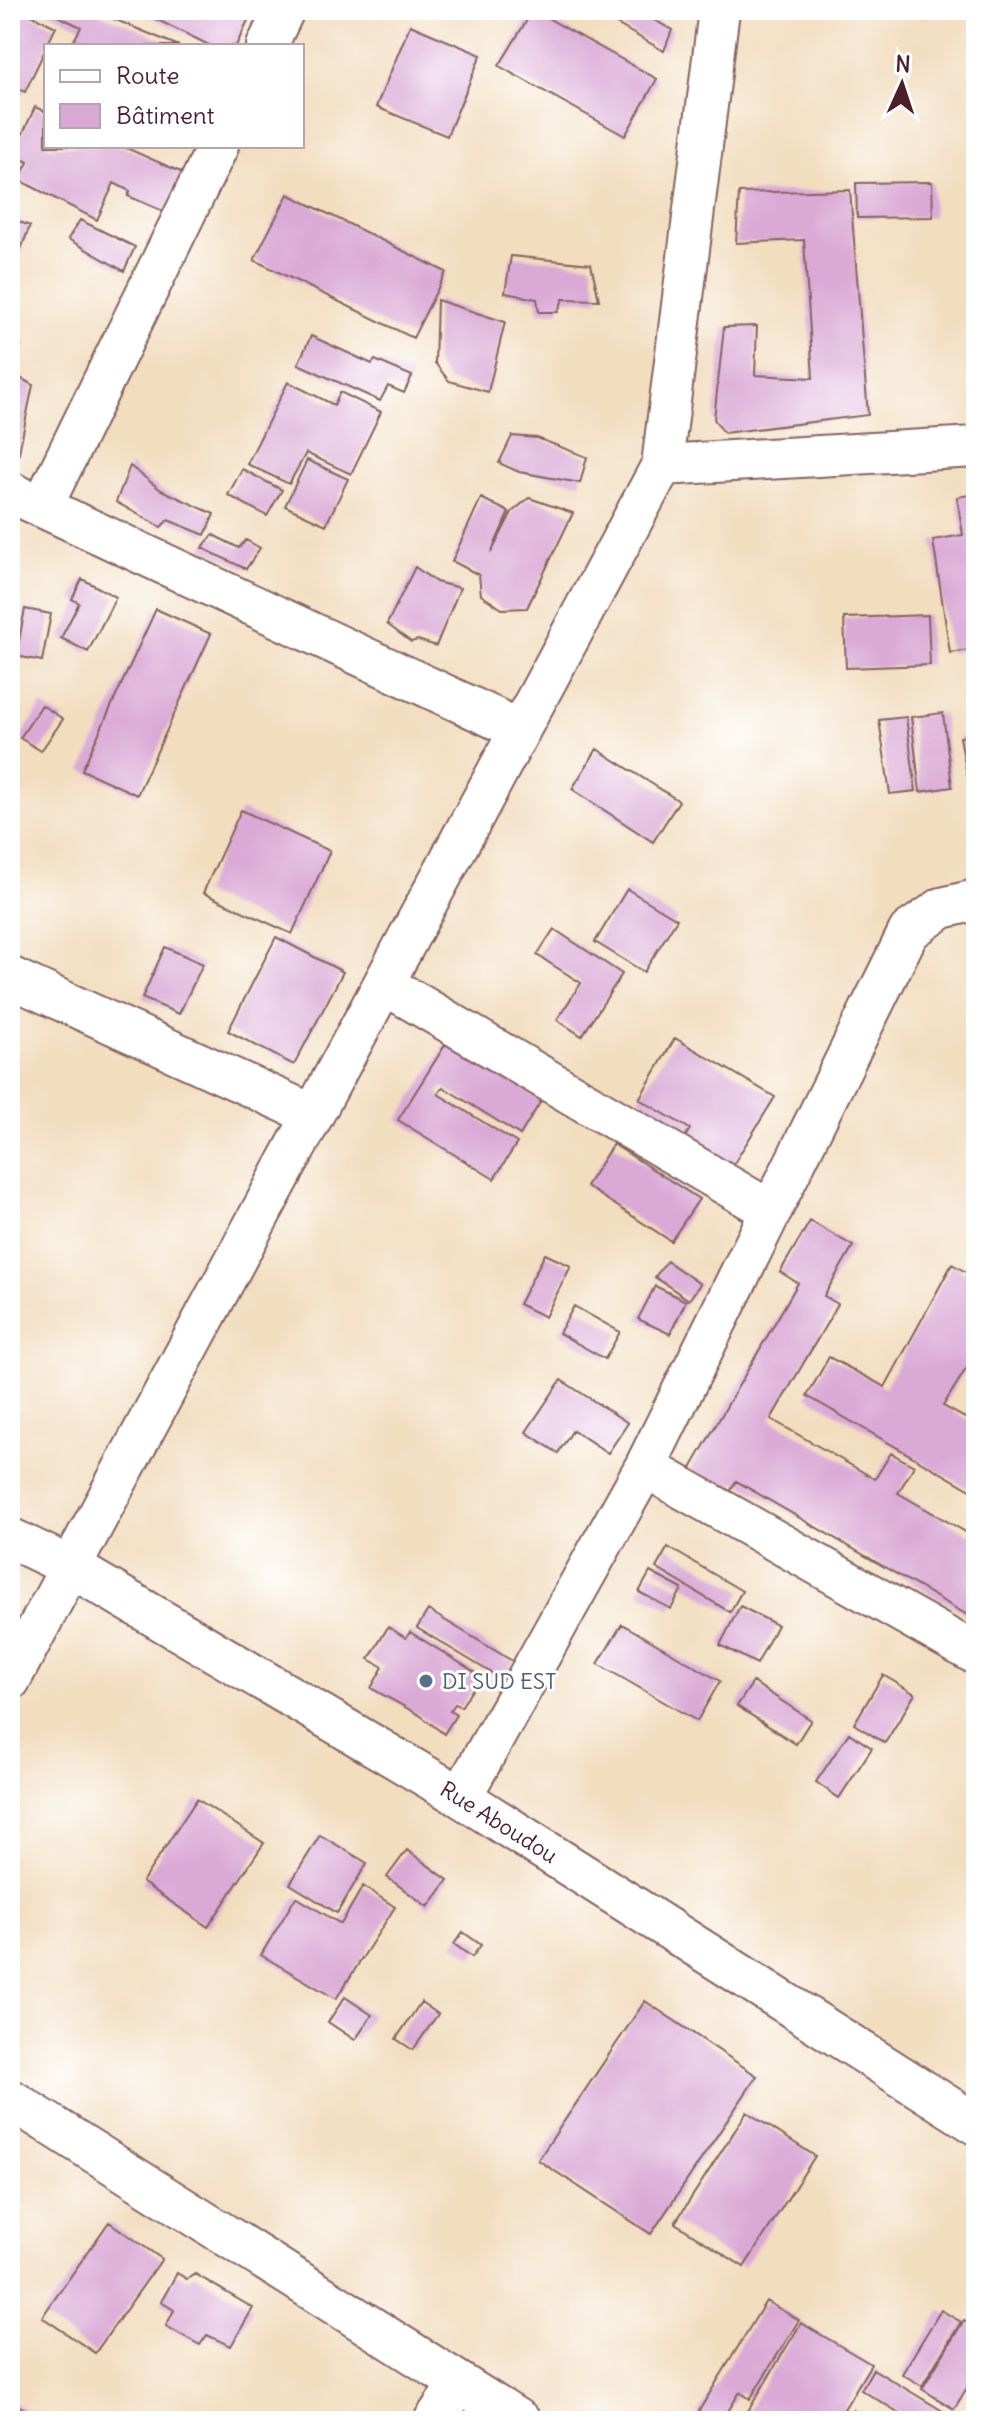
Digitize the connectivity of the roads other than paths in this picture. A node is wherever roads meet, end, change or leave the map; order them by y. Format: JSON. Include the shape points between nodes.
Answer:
{"nodes":[{"id":1,"x":284,"y":10,"type":"edge"},
{"id":2,"x":719,"y":10,"type":"edge"},
{"id":3,"x":268,"y":44,"type":"edge"},
{"id":4,"x":217,"y":148,"type":"edge"},
{"id":5,"x":976,"y":447,"type":"edge"},
{"id":6,"x":662,"y":465,"type":"junction"},
{"id":7,"x":26,"y":500,"type":"edge"},
{"id":8,"x":520,"y":730,"type":"junction"},
{"id":9,"x":976,"y":900,"type":"edge"},
{"id":10,"x":10,"y":977,"type":"edge"},
{"id":11,"x":384,"y":984,"type":"junction"},
{"id":12,"x":313,"y":1115,"type":"junction"},
{"id":13,"x":771,"y":1211,"type":"junction"},
{"id":14,"x":645,"y":1467,"type":"junction"},
{"id":15,"x":10,"y":1538,"type":"edge"},
{"id":16,"x":71,"y":1567,"type":"junction"},
{"id":17,"x":976,"y":1654,"type":"edge"},
{"id":18,"x":10,"y":1680,"type":"edge"},
{"id":19,"x":461,"y":1797,"type":"junction"},
{"id":20,"x":10,"y":2099,"type":"edge"},
{"id":21,"x":976,"y":2124,"type":"edge"},
{"id":22,"x":460,"y":2383,"type":"junction"},
{"id":23,"x":434,"y":2421,"type":"edge"},
{"id":24,"x":520,"y":2421,"type":"edge"}],
"edges":[{"from":1,"to":3,"type":"street"},
{"from":2,"to":6,"type":"street"},
{"from":4,"to":7,"type":"street"},
{"from":5,"to":6,"type":"street"},
{"from":6,"to":8,"type":"street"},
{"from":7,"to":8,"type":"street"},
{"from":8,"to":11,"type":"street"},
{"from":9,"to":13,"type":"street","via":[[942,908],[909,931]]},
{"from":10,"to":12,"type":"street"},
{"from":11,"to":12,"type":"street"},
{"from":11,"to":13,"type":"street"},
{"from":12,"to":16,"type":"street"},
{"from":13,"to":14,"type":"street"},
{"from":14,"to":17,"type":"street"},
{"from":14,"to":19,"type":"street"},
{"from":15,"to":16,"type":"street","name":"Rue Aboudou"},
{"from":16,"to":18,"type":"street"},
{"from":16,"to":19,"type":"street","name":"Rue Aboudou"},
{"from":19,"to":21,"type":"street","name":"Rue Aboudou"},
{"from":20,"to":22,"type":"street"},
{"from":22,"to":23,"type":"street"},
{"from":22,"to":24,"type":"street"}]}
